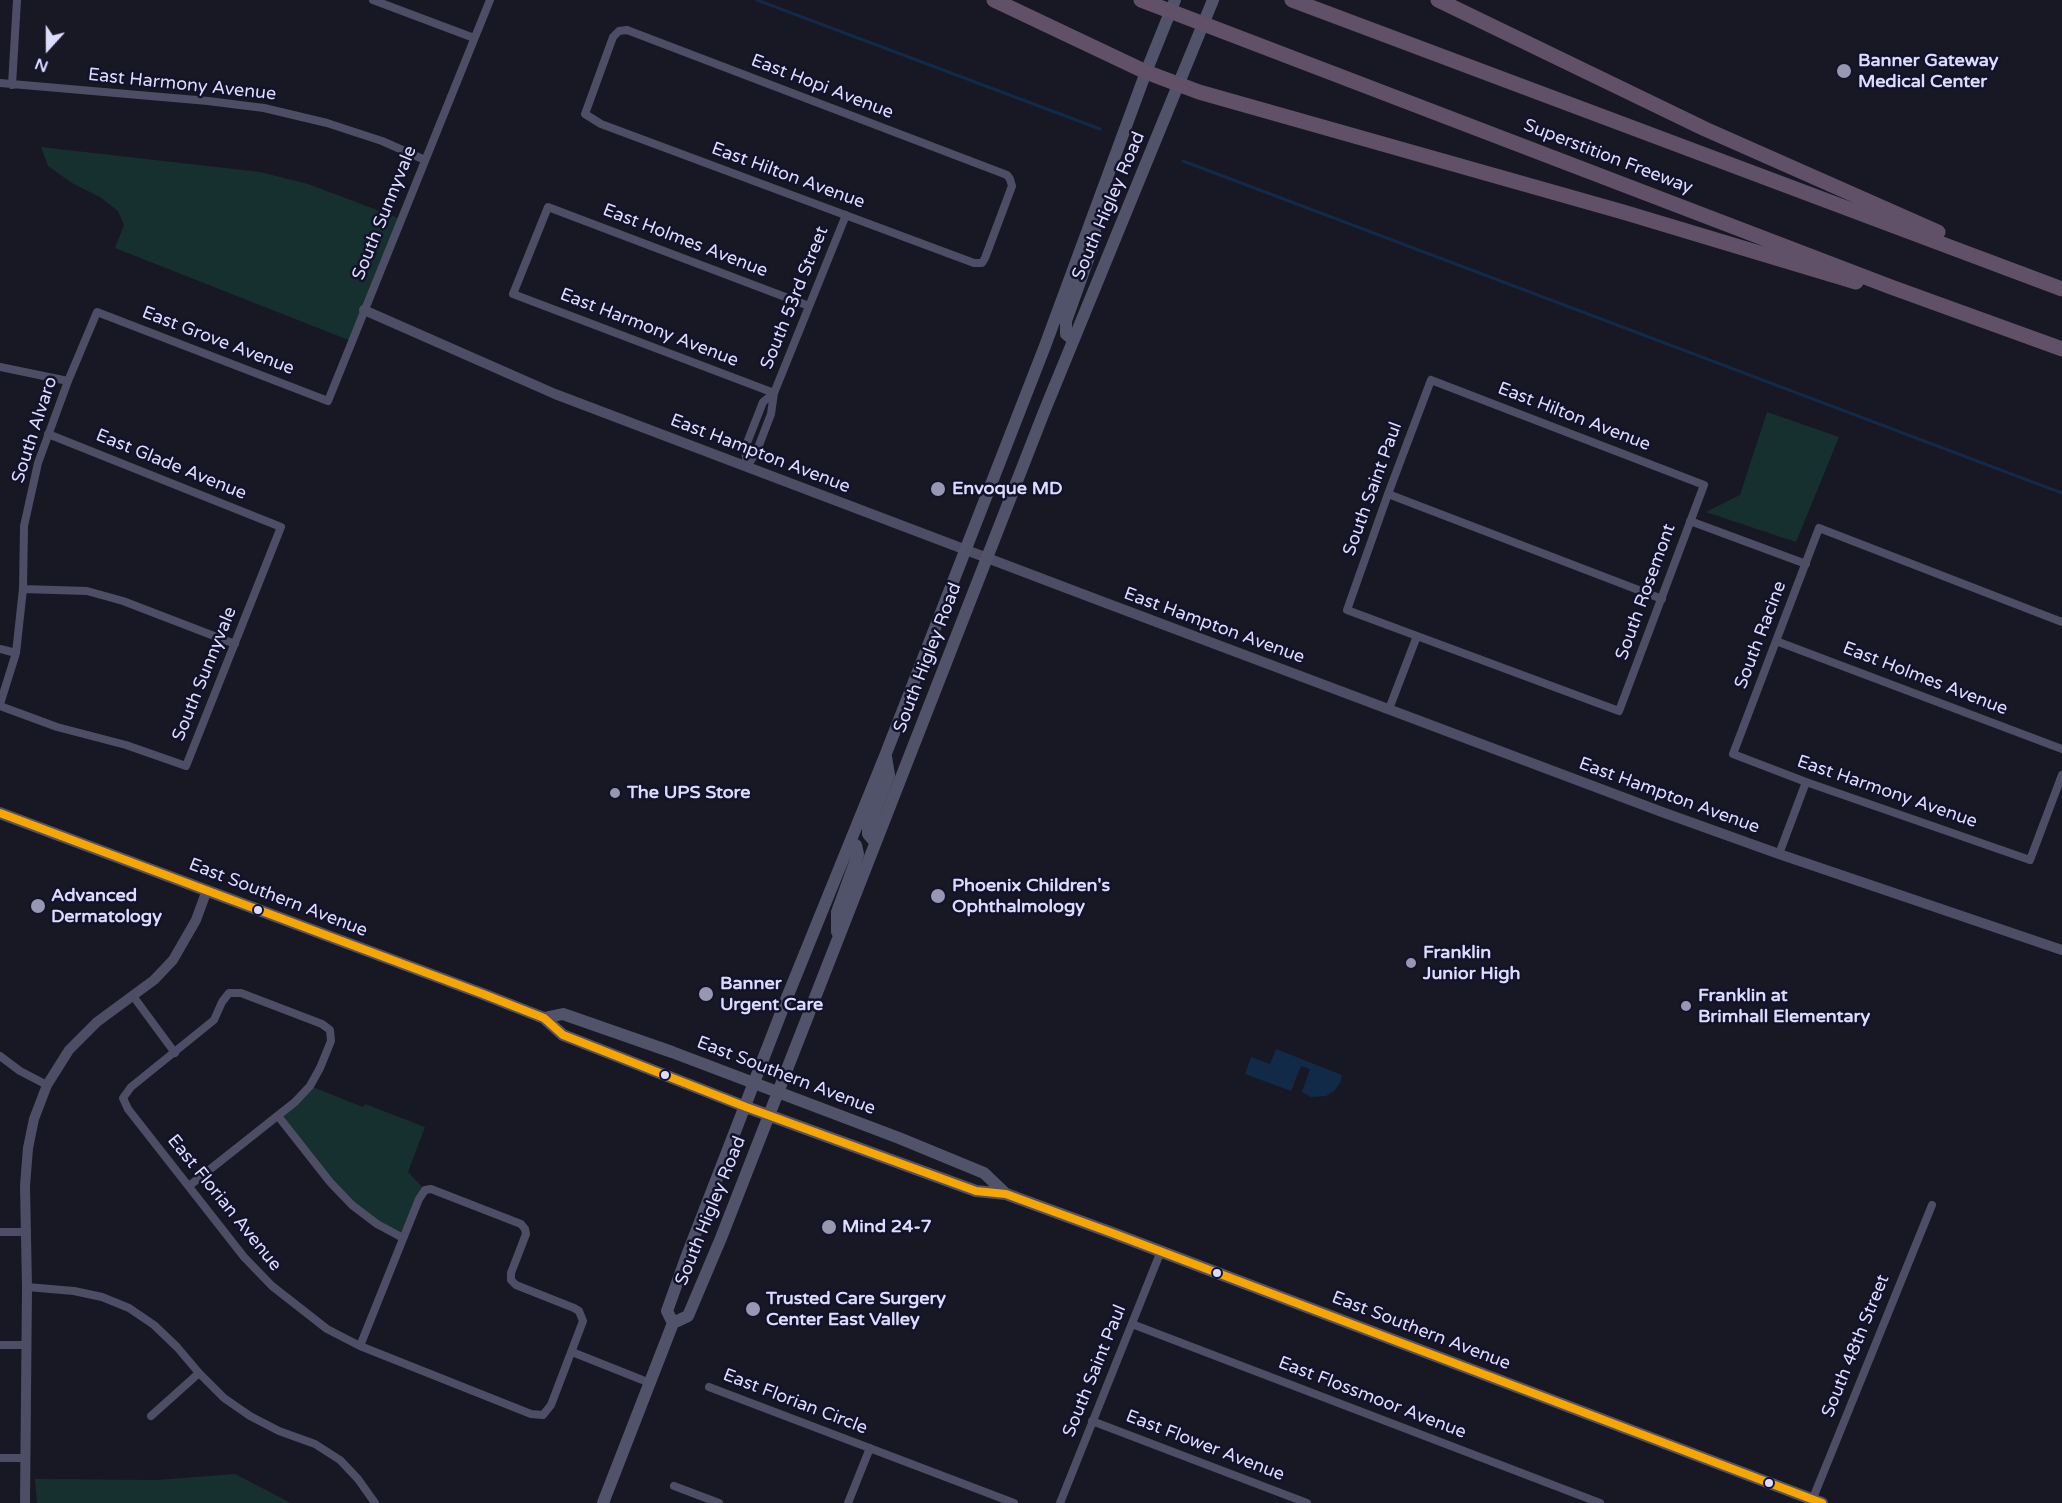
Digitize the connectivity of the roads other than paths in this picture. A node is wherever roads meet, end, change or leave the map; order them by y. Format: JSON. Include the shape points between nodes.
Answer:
{"nodes":[{"id":1,"x":17,"y":0,"type":"edge"},
{"id":2,"x":373,"y":0,"type":"edge"},
{"id":3,"x":490,"y":0,"type":"edge"},
{"id":4,"x":994,"y":0,"type":"edge"},
{"id":5,"x":1141,"y":0,"type":"edge"},
{"id":6,"x":1175,"y":0,"type":"edge"},
{"id":7,"x":1213,"y":0,"type":"edge"},
{"id":8,"x":1292,"y":0,"type":"edge"},
{"id":9,"x":1438,"y":0,"type":"edge"},
{"id":10,"x":474,"y":38,"type":"junction"},
{"id":11,"x":1146,"y":72,"type":"junction"},
{"id":12,"x":0,"y":82,"type":"edge"},
{"id":13,"x":12,"y":85,"type":"junction"},
{"id":14,"x":1179,"y":86,"type":"junction"},
{"id":15,"x":585,"y":114,"type":"joint"},
{"id":16,"x":425,"y":160,"type":"junction"},
{"id":17,"x":1095,"y":211,"type":"junction"},
{"id":18,"x":846,"y":215,"type":"junction"},
{"id":19,"x":982,"y":263,"type":"joint"},
{"id":20,"x":1891,"y":287,"type":"junction"},
{"id":21,"x":2062,"y":287,"type":"edge"},
{"id":22,"x":513,"y":294,"type":"joint"},
{"id":23,"x":809,"y":306,"type":"junction"},
{"id":24,"x":364,"y":310,"type":"junction"},
{"id":25,"x":97,"y":312,"type":"joint"},
{"id":26,"x":1073,"y":340,"type":"junction"},
{"id":27,"x":2062,"y":349,"type":"edge"},
{"id":28,"x":0,"y":367,"type":"edge"},
{"id":29,"x":1431,"y":380,"type":"joint"},
{"id":30,"x":68,"y":381,"type":"junction"},
{"id":31,"x":774,"y":393,"type":"junction"},
{"id":32,"x":328,"y":401,"type":"joint"},
{"id":33,"x":752,"y":430,"type":"junction"},
{"id":34,"x":48,"y":434,"type":"junction"},
{"id":35,"x":763,"y":434,"type":"junction"},
{"id":36,"x":747,"y":466,"type":"junction"},
{"id":37,"x":1704,"y":485,"type":"joint"},
{"id":38,"x":1388,"y":494,"type":"junction"},
{"id":39,"x":1690,"y":521,"type":"junction"},
{"id":40,"x":281,"y":526,"type":"joint"},
{"id":41,"x":966,"y":550,"type":"junction"},
{"id":42,"x":987,"y":558,"type":"junction"},
{"id":43,"x":1806,"y":564,"type":"junction"},
{"id":44,"x":23,"y":589,"type":"junction"},
{"id":45,"x":1662,"y":599,"type":"junction"},
{"id":46,"x":2062,"y":622,"type":"edge"},
{"id":47,"x":1417,"y":636,"type":"junction"},
{"id":48,"x":1776,"y":641,"type":"junction"},
{"id":49,"x":235,"y":644,"type":"junction"},
{"id":50,"x":0,"y":649,"type":"edge"},
{"id":51,"x":16,"y":653,"type":"junction"},
{"id":52,"x":0,"y":705,"type":"edge"},
{"id":53,"x":1389,"y":709,"type":"junction"},
{"id":54,"x":2062,"y":749,"type":"edge"},
{"id":55,"x":1733,"y":754,"type":"joint"},
{"id":56,"x":885,"y":756,"type":"junction"},
{"id":57,"x":2062,"y":775,"type":"edge"},
{"id":58,"x":1806,"y":782,"type":"junction"},
{"id":59,"x":0,"y":813,"type":"edge"},
{"id":60,"x":875,"y":842,"type":"junction"},
{"id":61,"x":851,"y":843,"type":"junction"},
{"id":62,"x":1779,"y":854,"type":"junction"},
{"id":63,"x":207,"y":890,"type":"junction"},
{"id":64,"x":837,"y":939,"type":"junction"},
{"id":65,"x":2062,"y":950,"type":"edge"},
{"id":66,"x":134,"y":996,"type":"junction"},
{"id":67,"x":544,"y":1018,"type":"junction"},
{"id":68,"x":175,"y":1053,"type":"junction"},
{"id":69,"x":0,"y":1056,"type":"edge"},
{"id":70,"x":754,"y":1083,"type":"junction"},
{"id":71,"x":47,"y":1085,"type":"junction"},
{"id":72,"x":778,"y":1092,"type":"junction"},
{"id":73,"x":746,"y":1107,"type":"junction"},
{"id":74,"x":769,"y":1115,"type":"junction"},
{"id":75,"x":278,"y":1116,"type":"junction"},
{"id":76,"x":189,"y":1186,"type":"junction"},
{"id":77,"x":1006,"y":1194,"type":"junction"},
{"id":78,"x":1932,"y":1205,"type":"dead end"},
{"id":79,"x":0,"y":1232,"type":"edge"},
{"id":80,"x":26,"y":1232,"type":"junction"},
{"id":81,"x":403,"y":1239,"type":"junction"},
{"id":82,"x":1161,"y":1251,"type":"junction"},
{"id":83,"x":27,"y":1287,"type":"junction"},
{"id":84,"x":673,"y":1323,"type":"junction"},
{"id":85,"x":1132,"y":1324,"type":"junction"},
{"id":86,"x":0,"y":1345,"type":"edge"},
{"id":87,"x":27,"y":1345,"type":"junction"},
{"id":88,"x":360,"y":1346,"type":"junction"},
{"id":89,"x":572,"y":1352,"type":"junction"},
{"id":90,"x":199,"y":1373,"type":"junction"},
{"id":91,"x":650,"y":1383,"type":"junction"},
{"id":92,"x":709,"y":1387,"type":"dead end"},
{"id":93,"x":151,"y":1416,"type":"dead end"},
{"id":94,"x":1092,"y":1421,"type":"junction"},
{"id":95,"x":870,"y":1448,"type":"junction"},
{"id":96,"x":0,"y":1458,"type":"edge"},
{"id":97,"x":26,"y":1458,"type":"junction"},
{"id":98,"x":674,"y":1486,"type":"dead end"},
{"id":99,"x":1815,"y":1502,"type":"edge"},
{"id":100,"x":25,"y":1503,"type":"edge"},
{"id":101,"x":375,"y":1503,"type":"edge"},
{"id":102,"x":603,"y":1503,"type":"edge"},
{"id":103,"x":719,"y":1503,"type":"edge"},
{"id":104,"x":848,"y":1503,"type":"edge"},
{"id":105,"x":1014,"y":1503,"type":"edge"},
{"id":106,"x":1060,"y":1503,"type":"edge"},
{"id":107,"x":1306,"y":1503,"type":"edge"},
{"id":108,"x":1600,"y":1503,"type":"edge"}],
"edges":[{"from":1,"to":13,"type":"street"},
{"from":2,"to":10,"type":"street"},
{"from":3,"to":10,"type":"street","name":"South Sunnyvale"},
{"from":4,"to":11,"type":"highway"},
{"from":5,"to":20,"type":"highway","name":"Superstition Freeway"},
{"from":6,"to":11,"type":"main road","name":"South Higley Road"},
{"from":7,"to":14,"type":"main road","name":"South Higley Road"},
{"from":8,"to":21,"type":"highway","name":"Superstition Freeway"},
{"from":9,"to":21,"type":"highway","via":[[1705,129]]},
{"from":10,"to":16,"type":"street","name":"South Sunnyvale"},
{"from":11,"to":14,"type":"highway"},
{"from":11,"to":17,"type":"main road","name":"South Higley Road"},
{"from":12,"to":13,"type":"street","name":"East Harmony Avenue"},
{"from":13,"to":16,"type":"street","name":"East Harmony Avenue","via":[[264,108],[327,123]]},
{"from":14,"to":20,"type":"highway","via":[[1868,286]]},
{"from":14,"to":26,"type":"main road","name":"South Higley Road"},
{"from":15,"to":18,"type":"street","name":"East Hilton Avenue","via":[[601,124]]},
{"from":15,"to":19,"type":"street","name":"East Hopi Avenue","via":[[613,37],[627,30],[1007,175],[1012,186]]},
{"from":16,"to":24,"type":"street","name":"South Sunnyvale"},
{"from":17,"to":26,"type":"main road","via":[[1095,240],[1066,321],[1066,334]]},
{"from":17,"to":41,"type":"main road","name":"South Higley Road"},
{"from":18,"to":19,"type":"street","name":"East Hilton Avenue"},
{"from":18,"to":23,"type":"street","name":"South 53rd Street"},
{"from":20,"to":27,"type":"highway","name":"Superstition Freeway"},
{"from":22,"to":23,"type":"street","name":"East Holmes Avenue","via":[[548,207]]},
{"from":22,"to":31,"type":"street","name":"East Harmony Avenue"},
{"from":23,"to":31,"type":"street","name":"South 53rd Street"},
{"from":24,"to":32,"type":"street","name":"South Sunnyvale"},
{"from":24,"to":36,"type":"street","name":"East Hampton Avenue","via":[[555,394]]},
{"from":25,"to":30,"type":"street","name":"South Alvaro"},
{"from":25,"to":32,"type":"street","name":"East Grove Avenue"},
{"from":26,"to":42,"type":"main road","name":"South Higley Road"},
{"from":28,"to":30,"type":"street"},
{"from":29,"to":37,"type":"street","name":"East Hilton Avenue"},
{"from":29,"to":38,"type":"street","name":"South Saint Paul"},
{"from":30,"to":34,"type":"street","name":"South Alvaro"},
{"from":31,"to":33,"type":"street","name":"South 53rd Street","via":[[763,402]]},
{"from":31,"to":35,"type":"street","name":"South 53rd Street"},
{"from":33,"to":35,"type":"street"},
{"from":33,"to":36,"type":"street","name":"South 53rd Street","via":[[745,448]]},
{"from":34,"to":40,"type":"street","name":"East Glade Avenue"},
{"from":34,"to":44,"type":"street","name":"South Alvaro","via":[[24,526]]},
{"from":35,"to":36,"type":"street","name":"South 53rd Street"},
{"from":36,"to":41,"type":"street","name":"East Hampton Avenue"},
{"from":37,"to":39,"type":"street","name":"South Rosemont"},
{"from":38,"to":45,"type":"street"},
{"from":38,"to":47,"type":"street","name":"South Saint Paul","via":[[1347,609]]},
{"from":39,"to":43,"type":"street"},
{"from":39,"to":45,"type":"street","name":"South Rosemont"},
{"from":40,"to":49,"type":"street","name":"South Sunnyvale"},
{"from":41,"to":42,"type":"street","name":"East Hampton Avenue"},
{"from":41,"to":56,"type":"main road","name":"South Higley Road"},
{"from":42,"to":53,"type":"street","name":"East Hampton Avenue"},
{"from":42,"to":60,"type":"main road","name":"South Higley Road"},
{"from":43,"to":46,"type":"street","name":"South Racine","via":[[1819,528]]},
{"from":43,"to":48,"type":"street","name":"South Racine"},
{"from":44,"to":49,"type":"street","via":[[87,591]]},
{"from":44,"to":51,"type":"street","name":"South Alvaro"},
{"from":45,"to":47,"type":"street","name":"South Rosemont","via":[[1619,711]]},
{"from":47,"to":53,"type":"street"},
{"from":48,"to":54,"type":"street","name":"East Holmes Avenue"},
{"from":48,"to":55,"type":"street","name":"South Racine"},
{"from":49,"to":52,"type":"street","name":"South Sunnyvale","via":[[186,766],[57,727]]},
{"from":50,"to":51,"type":"street"},
{"from":51,"to":52,"type":"street","name":"South Alvaro"},
{"from":53,"to":62,"type":"street","name":"East Hampton Avenue"},
{"from":55,"to":58,"type":"street","name":"East Harmony Avenue"},
{"from":56,"to":60,"type":"main road","via":[[889,775],[868,829]]},
{"from":56,"to":61,"type":"main road","name":"South Higley Road"},
{"from":57,"to":58,"type":"street","name":"East Harmony Avenue","via":[[2030,860]]},
{"from":58,"to":62,"type":"street"},
{"from":59,"to":63,"type":"main road","name":"East Southern Avenue"},
{"from":60,"to":64,"type":"main road","name":"South Higley Road"},
{"from":61,"to":64,"type":"main road","via":[[856,845],[858,854],[837,912]]},
{"from":61,"to":70,"type":"main road","name":"South Higley Road"},
{"from":62,"to":65,"type":"street","name":"East Hampton Avenue"},
{"from":63,"to":66,"type":"street","via":[[191,930],[173,960]]},
{"from":63,"to":67,"type":"main road","name":"East Southern Avenue"},
{"from":64,"to":72,"type":"main road","name":"South Higley Road"},
{"from":66,"to":68,"type":"street"},
{"from":66,"to":71,"type":"street","via":[[85,1033]]},
{"from":67,"to":70,"type":"main road","name":"East Southern Avenue","via":[[563,1014]]},
{"from":67,"to":73,"type":"main road","name":"East Southern Avenue","via":[[563,1035]]},
{"from":68,"to":75,"type":"street","via":[[214,1020],[229,993],[241,993],[322,1024],[330,1030],[331,1041],[320,1068],[310,1086]]},
{"from":68,"to":76,"type":"street","name":"East Florian Avenue","via":[[131,1087],[123,1098]]},
{"from":69,"to":71,"type":"street"},
{"from":70,"to":72,"type":"main road","name":"East Southern Avenue"},
{"from":70,"to":73,"type":"main road","name":"South Higley Road"},
{"from":71,"to":80,"type":"street","via":[[28,1149]]},
{"from":72,"to":74,"type":"main road","name":"South Higley Road"},
{"from":72,"to":77,"type":"main road","name":"East Southern Avenue","via":[[984,1173]]},
{"from":73,"to":74,"type":"main road","name":"East Southern Avenue"},
{"from":73,"to":84,"type":"main road","name":"South Higley Road","via":[[667,1311]]},
{"from":74,"to":77,"type":"main road","name":"East Southern Avenue","via":[[976,1191]]},
{"from":74,"to":84,"type":"main road","name":"South Higley Road","via":[[688,1316]]},
{"from":75,"to":76,"type":"street"},
{"from":75,"to":81,"type":"street","via":[[352,1205]]},
{"from":76,"to":88,"type":"street","name":"East Florian Avenue","via":[[272,1287],[327,1329]]},
{"from":77,"to":82,"type":"main road","name":"East Southern Avenue"},
{"from":78,"to":99,"type":"street","name":"South 48th Street"},
{"from":79,"to":80,"type":"street"},
{"from":80,"to":83,"type":"street"},
{"from":81,"to":88,"type":"street"},
{"from":81,"to":89,"type":"street","via":[[418,1199],[431,1189],[520,1224],[526,1234],[511,1280],[574,1308],[581,1315],[582,1327]]},
{"from":82,"to":85,"type":"street","name":"South Saint Paul"},
{"from":82,"to":99,"type":"main road","name":"East Southern Avenue"},
{"from":83,"to":87,"type":"street"},
{"from":83,"to":90,"type":"street","via":[[74,1291],[129,1308],[162,1332]]},
{"from":84,"to":91,"type":"main road","name":"South Higley Road"},
{"from":85,"to":94,"type":"street","name":"South Saint Paul"},
{"from":85,"to":108,"type":"street","name":"East Flossmoor Avenue"},
{"from":86,"to":87,"type":"street"},
{"from":87,"to":97,"type":"street"},
{"from":88,"to":89,"type":"street","name":"East Florian Avenue","via":[[531,1414],[543,1415]]},
{"from":89,"to":91,"type":"street"},
{"from":90,"to":93,"type":"street"},
{"from":90,"to":101,"type":"street","via":[[250,1416],[315,1444],[340,1460]]},
{"from":91,"to":102,"type":"main road","name":"South Higley Road"},
{"from":92,"to":95,"type":"street","name":"East Florian Circle"},
{"from":94,"to":106,"type":"street","name":"South Saint Paul"},
{"from":94,"to":107,"type":"street","name":"East Flower Avenue"},
{"from":95,"to":104,"type":"street"},
{"from":95,"to":105,"type":"street"},
{"from":96,"to":97,"type":"street"},
{"from":97,"to":100,"type":"street"},
{"from":98,"to":103,"type":"street"}]}
